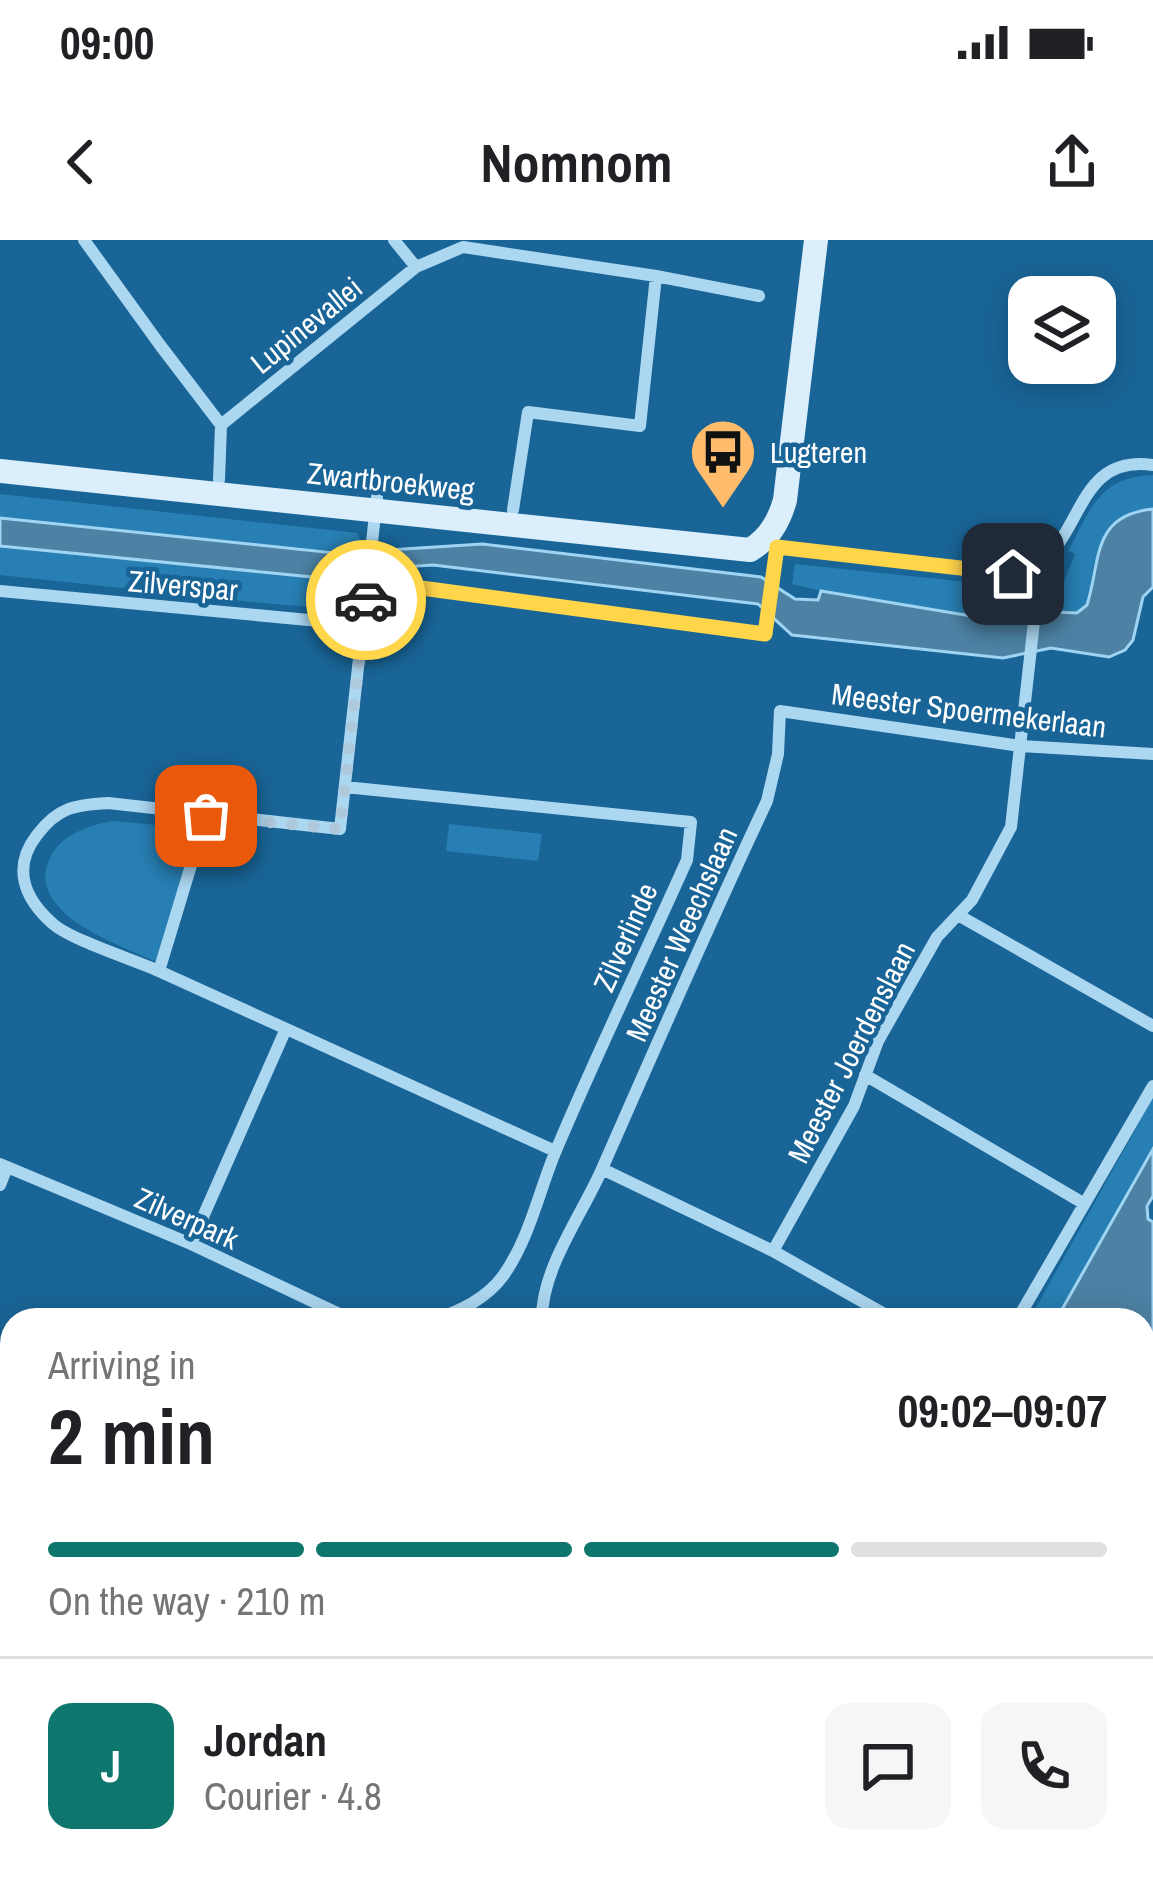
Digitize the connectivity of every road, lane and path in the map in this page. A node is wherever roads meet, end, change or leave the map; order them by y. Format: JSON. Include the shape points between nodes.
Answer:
{"nodes":[{"id":1,"x":84,"y":240,"type":"edge"},
{"id":2,"x":394,"y":240,"type":"edge"},
{"id":3,"x":816,"y":240,"type":"edge"},
{"id":4,"x":416,"y":267,"type":"junction"},
{"id":5,"x":656,"y":276,"type":"junction"},
{"id":6,"x":759,"y":296,"type":"dead end"},
{"id":7,"x":221,"y":424,"type":"junction"},
{"id":8,"x":0,"y":456,"type":"edge"},
{"id":9,"x":1153,"y":465,"type":"edge"},
{"id":10,"x":0,"y":471,"type":"edge"},
{"id":11,"x":218,"y":480,"type":"junction"},
{"id":12,"x":376,"y":503,"type":"junction"},
{"id":13,"x":513,"y":510,"type":"junction"},
{"id":14,"x":774,"y":545,"type":"junction"},
{"id":15,"x":1029,"y":568,"type":"junction"},
{"id":16,"x":369,"y":581,"type":"junction"},
{"id":17,"x":0,"y":591,"type":"edge"},
{"id":18,"x":362,"y":626,"type":"junction"},
{"id":19,"x":780,"y":711,"type":"joint"},
{"id":20,"x":1021,"y":746,"type":"junction"},
{"id":21,"x":1153,"y":754,"type":"edge"},
{"id":22,"x":345,"y":787,"type":"junction"},
{"id":23,"x":206,"y":816,"type":"junction"},
{"id":24,"x":958,"y":915,"type":"junction"},
{"id":25,"x":159,"y":971,"type":"junction"},
{"id":26,"x":1153,"y":1026,"type":"edge"},
{"id":27,"x":285,"y":1031,"type":"junction"},
{"id":28,"x":865,"y":1075,"type":"junction"},
{"id":29,"x":1153,"y":1086,"type":"edge"},
{"id":30,"x":555,"y":1151,"type":"junction"},
{"id":31,"x":4,"y":1166,"type":"edge"},
{"id":32,"x":602,"y":1169,"type":"junction"},
{"id":33,"x":0,"y":1185,"type":"edge"},
{"id":34,"x":1083,"y":1203,"type":"junction"},
{"id":35,"x":191,"y":1244,"type":"junction"},
{"id":36,"x":773,"y":1251,"type":"junction"},
{"id":37,"x":327,"y":1308,"type":"edge"},
{"id":38,"x":465,"y":1308,"type":"edge"},
{"id":39,"x":542,"y":1308,"type":"edge"},
{"id":40,"x":875,"y":1308,"type":"edge"},
{"id":41,"x":1024,"y":1308,"type":"edge"}],
"edges":[{"from":1,"to":7,"type":"street"},
{"from":2,"to":4,"type":"street"},
{"from":3,"to":14,"type":"street"},
{"from":4,"to":5,"type":"street","name":"Lupinevallei","via":[[463,247]]},
{"from":4,"to":7,"type":"street","name":"Lupinevallei"},
{"from":5,"to":6,"type":"street","name":"Lupinevallei"},
{"from":5,"to":13,"type":"street","via":[[640,426],[528,412]]},
{"from":7,"to":11,"type":"street"},
{"from":8,"to":11,"type":"street","name":"Zwartbroekweg"},
{"from":9,"to":15,"type":"street","via":[[1129,466],[1089,488],[1056,546]]},
{"from":10,"to":12,"type":"street","name":"Zwartbroekweg"},
{"from":11,"to":12,"type":"street","name":"Zwartbroekweg"},
{"from":12,"to":13,"type":"street","name":"Zwartbroekweg"},
{"from":12,"to":14,"type":"street","name":"Zwartbroekweg","via":[[737,551]]},
{"from":12,"to":16,"type":"street"},
{"from":13,"to":14,"type":"street","name":"Zwartbroekweg"},
{"from":14,"to":15,"type":"street","name":"Zwartbroekweg","via":[[995,574]]},
{"from":14,"to":16,"type":"street","via":[[765,634]]},
{"from":15,"to":20,"type":"street","name":"Meester Joerdenslaan","via":[[1037,595]]},
{"from":16,"to":18,"type":"street"},
{"from":17,"to":18,"type":"street","name":"Zilverspar"},
{"from":18,"to":22,"type":"street"},
{"from":19,"to":20,"type":"street","name":"Meester Spoermekerlaan"},
{"from":19,"to":32,"type":"street","name":"Meester Weechslaan","via":[[767,801]]},
{"from":20,"to":21,"type":"street","name":"Meester Spoermekerlaan"},
{"from":20,"to":24,"type":"street","name":"Meester Joerdenslaan","via":[[1011,827]]},
{"from":22,"to":23,"type":"street","via":[[340,829]]},
{"from":22,"to":30,"type":"street","name":"Zilverlinde","via":[[691,821],[686,860]]},
{"from":23,"to":25,"type":"street"},
{"from":23,"to":25,"type":"street","via":[[75,805],[49,819],[23,864],[32,902],[56,927]]},
{"from":24,"to":26,"type":"street"},
{"from":24,"to":28,"type":"street","name":"Meester Joerdenslaan","via":[[937,937]]},
{"from":25,"to":27,"type":"street"},
{"from":27,"to":30,"type":"street"},
{"from":27,"to":35,"type":"street"},
{"from":28,"to":34,"type":"street"},
{"from":28,"to":36,"type":"street","name":"Meester Joerdenslaan"},
{"from":29,"to":34,"type":"street"},
{"from":30,"to":38,"type":"street","via":[[521,1245],[501,1279]]},
{"from":31,"to":33,"type":"street"},
{"from":31,"to":35,"type":"street","name":"Zilverpark"},
{"from":32,"to":36,"type":"street"},
{"from":32,"to":39,"type":"street"},
{"from":34,"to":41,"type":"street"},
{"from":35,"to":37,"type":"street","name":"Zilverpark"},
{"from":36,"to":40,"type":"street"}]}
